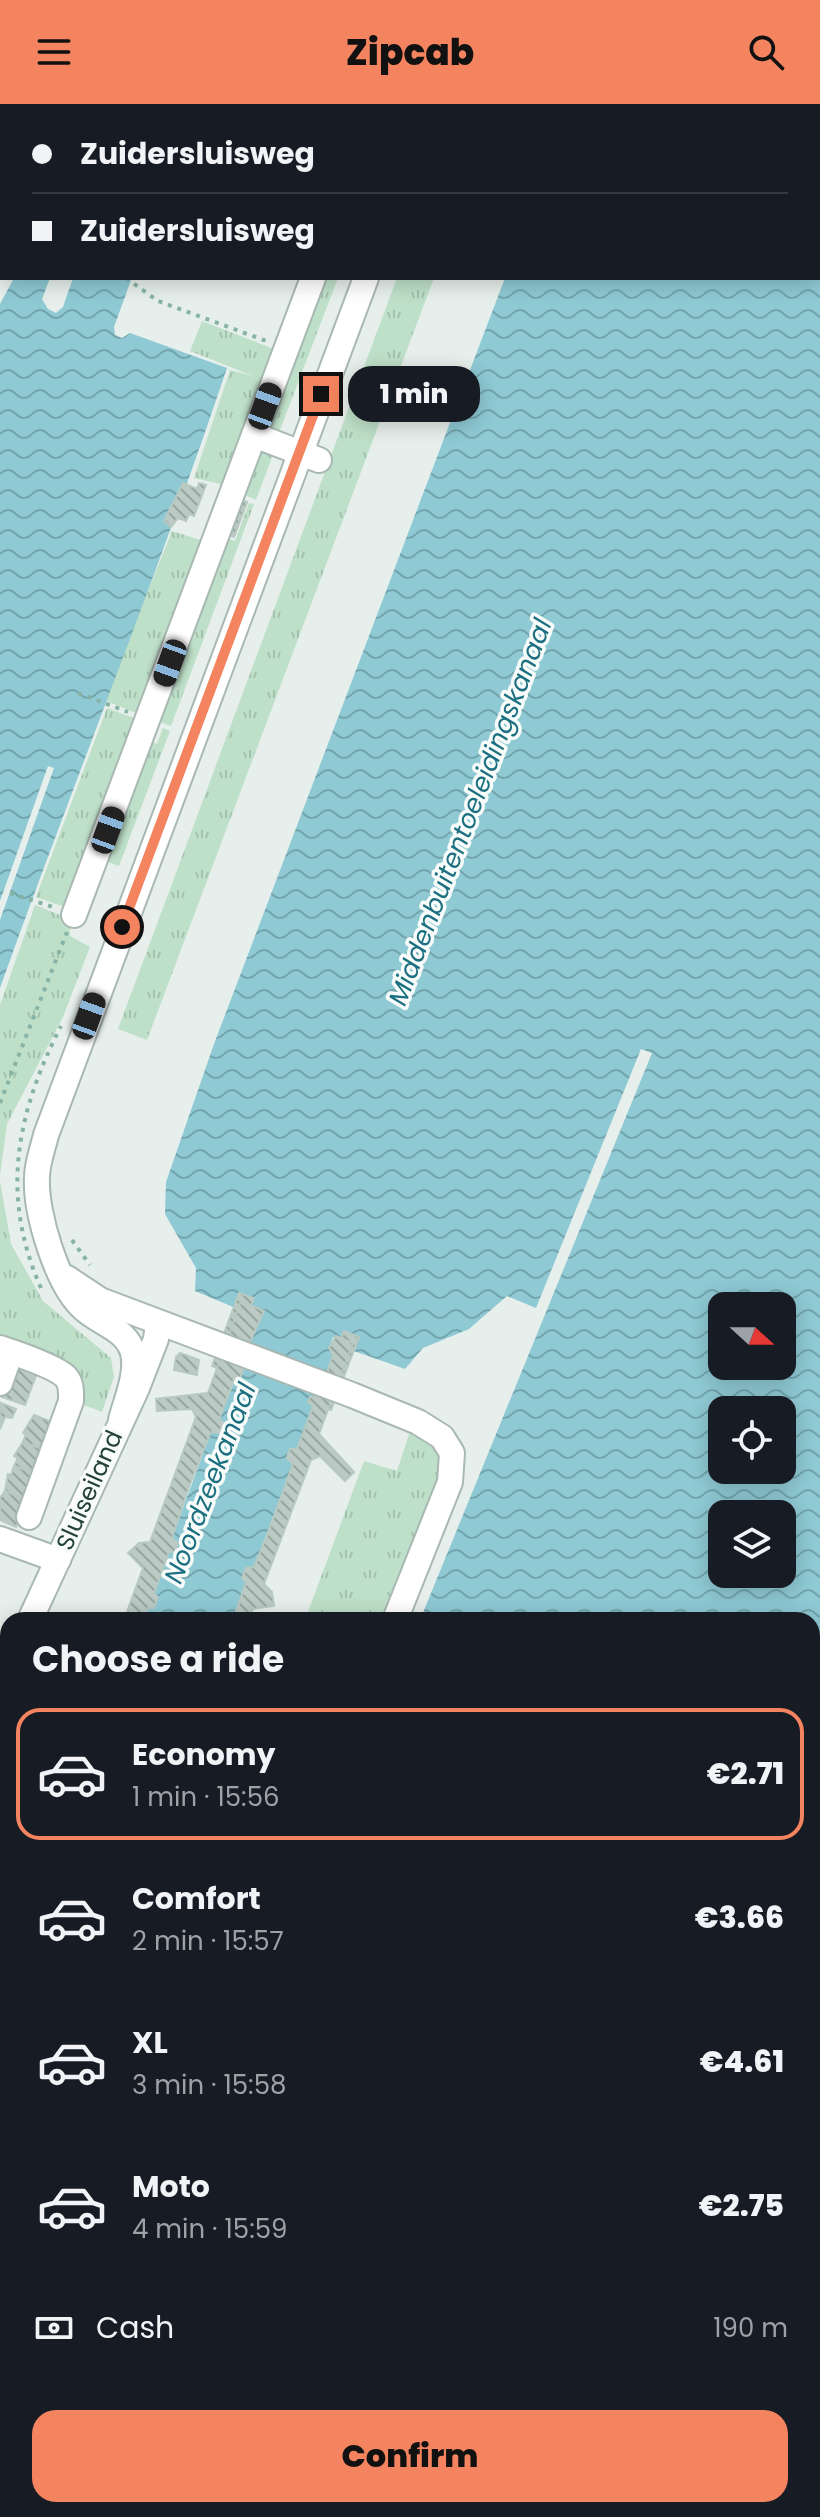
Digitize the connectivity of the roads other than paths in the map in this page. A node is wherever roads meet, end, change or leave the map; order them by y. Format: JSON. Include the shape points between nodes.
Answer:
{"nodes":[{"id":1,"x":312,"y":280,"type":"edge"},
{"id":2,"x":365,"y":280,"type":"edge"},
{"id":3,"x":254,"y":435,"type":"junction"},
{"id":4,"x":309,"y":456,"type":"junction"},
{"id":5,"x":74,"y":915,"type":"road end"},
{"id":6,"x":62,"y":1274,"type":"junction"},
{"id":7,"x":152,"y":1320,"type":"junction"},
{"id":8,"x":128,"y":1341,"type":"junction"},
{"id":9,"x":6,"y":1350,"type":"edge"},
{"id":10,"x":0,"y":1383,"type":"edge"},
{"id":11,"x":121,"y":1420,"type":"junction"},
{"id":12,"x":29,"y":1517,"type":"dead end"},
{"id":13,"x":0,"y":1539,"type":"edge"},
{"id":14,"x":58,"y":1560,"type":"junction"},
{"id":15,"x":34,"y":1612,"type":"edge"},
{"id":16,"x":398,"y":1612,"type":"edge"}],
"edges":[{"from":1,"to":3,"type":"street"},
{"from":2,"to":4,"type":"street"},
{"from":3,"to":4,"type":"street"},
{"from":3,"to":5,"type":"street"},
{"from":4,"to":6,"type":"street","via":[[46,1135],[37,1177],[41,1220]]},
{"from":6,"to":7,"type":"street","via":[[100,1300]]},
{"from":6,"to":8,"type":"street","via":[[74,1300]]},
{"from":7,"to":8,"type":"street"},
{"from":7,"to":11,"type":"street","name":"Sluiseiland","via":[[143,1374]]},
{"from":7,"to":16,"type":"street","via":[[436,1432],[452,1453],[450,1482]]},
{"from":8,"to":11,"type":"street","name":"Sluiseiland","via":[[133,1374]]},
{"from":9,"to":10,"type":"street","name":"Sluiseiland"},
{"from":9,"to":12,"type":"street","name":"Sluiseiland","via":[[57,1371],[71,1388],[71,1401]]},
{"from":11,"to":14,"type":"street","name":"Sluiseiland"},
{"from":13,"to":14,"type":"street","name":"Sluiseiland"},
{"from":14,"to":15,"type":"street","name":"Sluiseiland"}]}
